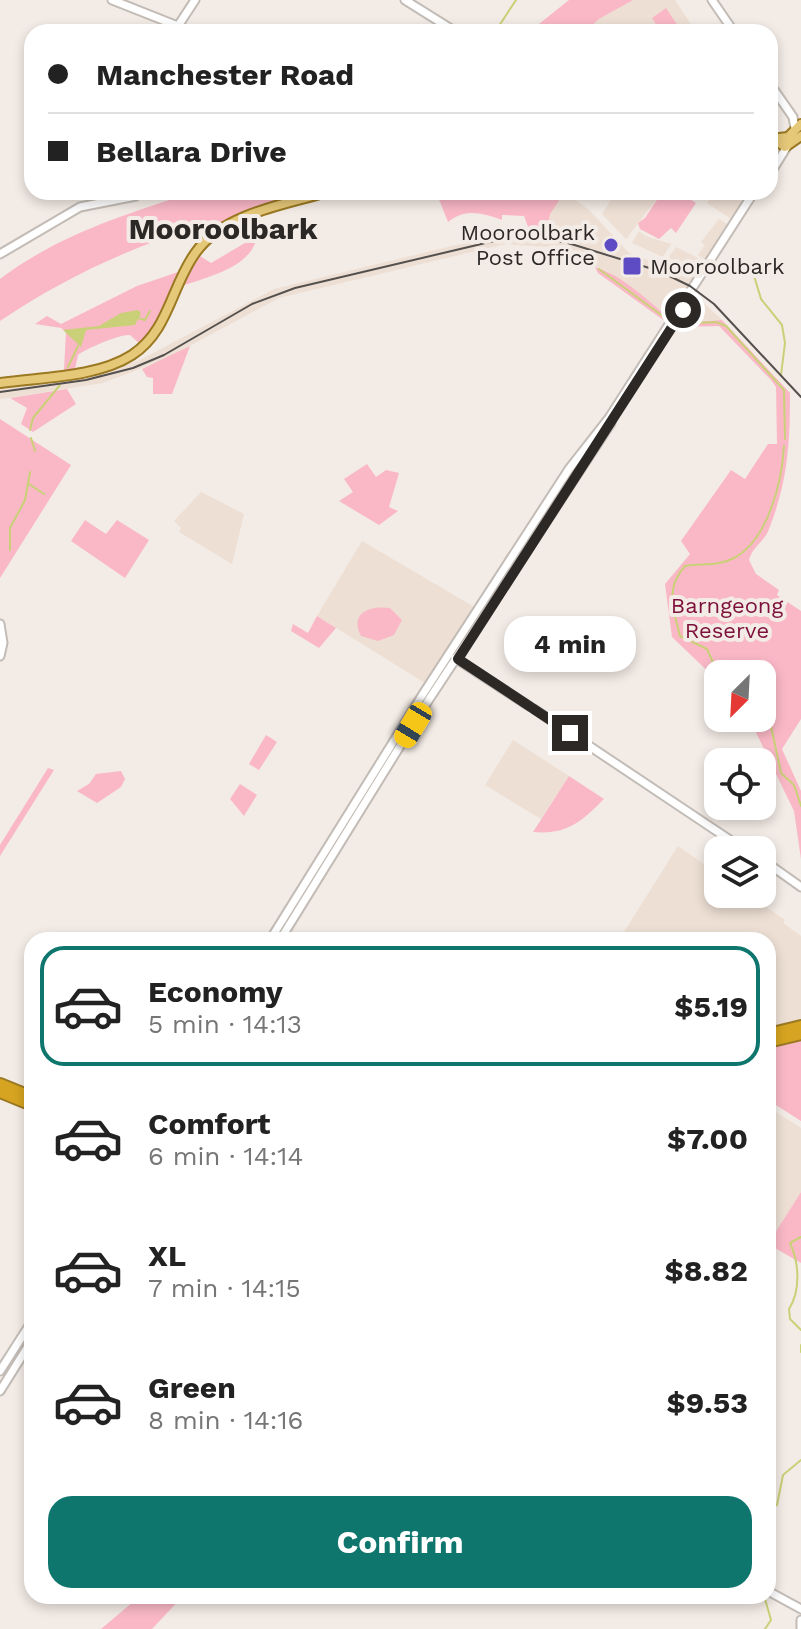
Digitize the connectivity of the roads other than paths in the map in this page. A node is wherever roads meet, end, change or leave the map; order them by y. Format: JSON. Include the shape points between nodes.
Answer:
{"nodes":[{"id":1,"x":112,"y":0,"type":"edge"},
{"id":2,"x":195,"y":0,"type":"edge"},
{"id":3,"x":405,"y":0,"type":"edge"},
{"id":4,"x":712,"y":0,"type":"edge"},
{"id":5,"x":173,"y":24,"type":"edge"},
{"id":6,"x":179,"y":24,"type":"edge"},
{"id":7,"x":443,"y":24,"type":"edge"},
{"id":8,"x":728,"y":24,"type":"edge"},
{"id":9,"x":778,"y":95,"type":"edge"},
{"id":10,"x":799,"y":130,"type":"edge"},
{"id":11,"x":779,"y":142,"type":"edge"},
{"id":12,"x":108,"y":200,"type":"edge"},
{"id":13,"x":303,"y":200,"type":"edge"},
{"id":14,"x":751,"y":200,"type":"edge"},
{"id":15,"x":0,"y":254,"type":"edge"},
{"id":16,"x":0,"y":383,"type":"edge"},
{"id":17,"x":0,"y":624,"type":"edge"},
{"id":18,"x":0,"y":656,"type":"edge"},
{"id":19,"x":454,"y":657,"type":"junction"},
{"id":20,"x":724,"y":836,"type":"edge"},
{"id":21,"x":776,"y":871,"type":"edge"},
{"id":22,"x":801,"y":887,"type":"edge"},
{"id":23,"x":298,"y":903,"type":"junction"},
{"id":24,"x":276,"y":932,"type":"edge"},
{"id":25,"x":284,"y":932,"type":"edge"},
{"id":26,"x":801,"y":1026,"type":"edge"},
{"id":27,"x":776,"y":1032,"type":"edge"},
{"id":28,"x":801,"y":1034,"type":"edge"},
{"id":29,"x":776,"y":1040,"type":"edge"},
{"id":30,"x":0,"y":1084,"type":"edge"},
{"id":31,"x":0,"y":1092,"type":"edge"},
{"id":32,"x":24,"y":1094,"type":"edge"},
{"id":33,"x":24,"y":1102,"type":"edge"},
{"id":34,"x":24,"y":1334,"type":"edge"},
{"id":35,"x":24,"y":1353,"type":"edge"},
{"id":36,"x":0,"y":1371,"type":"edge"},
{"id":37,"x":0,"y":1391,"type":"edge"},
{"id":38,"x":776,"y":1595,"type":"edge"},
{"id":39,"x":801,"y":1609,"type":"edge"},
{"id":40,"x":801,"y":1620,"type":"edge"},
{"id":41,"x":801,"y":1629,"type":"edge"}],
"edges":[{"from":1,"to":5,"type":"main road"},
{"from":2,"to":6,"type":"main road"},
{"from":3,"to":7,"type":"main road"},
{"from":4,"to":8,"type":"main road"},
{"from":9,"to":10,"type":"main road"},
{"from":10,"to":11,"type":"main road"},
{"from":12,"to":15,"type":"main road","via":[[80,207]]},
{"from":13,"to":16,"type":"main road","via":[[245,219],[208,239],[192,258],[156,332],[132,355],[103,367]]},
{"from":14,"to":19,"type":"main road"},
{"from":17,"to":18,"type":"main road"},
{"from":19,"to":20,"type":"main road"},
{"from":19,"to":23,"type":"main road"},
{"from":21,"to":22,"type":"main road"},
{"from":23,"to":24,"type":"main road"},
{"from":23,"to":25,"type":"main road"},
{"from":26,"to":27,"type":"highway"},
{"from":28,"to":29,"type":"highway"},
{"from":30,"to":32,"type":"highway"},
{"from":31,"to":33,"type":"highway"},
{"from":34,"to":36,"type":"main road"},
{"from":35,"to":37,"type":"main road"},
{"from":38,"to":39,"type":"main road"},
{"from":40,"to":41,"type":"main road"}]}
